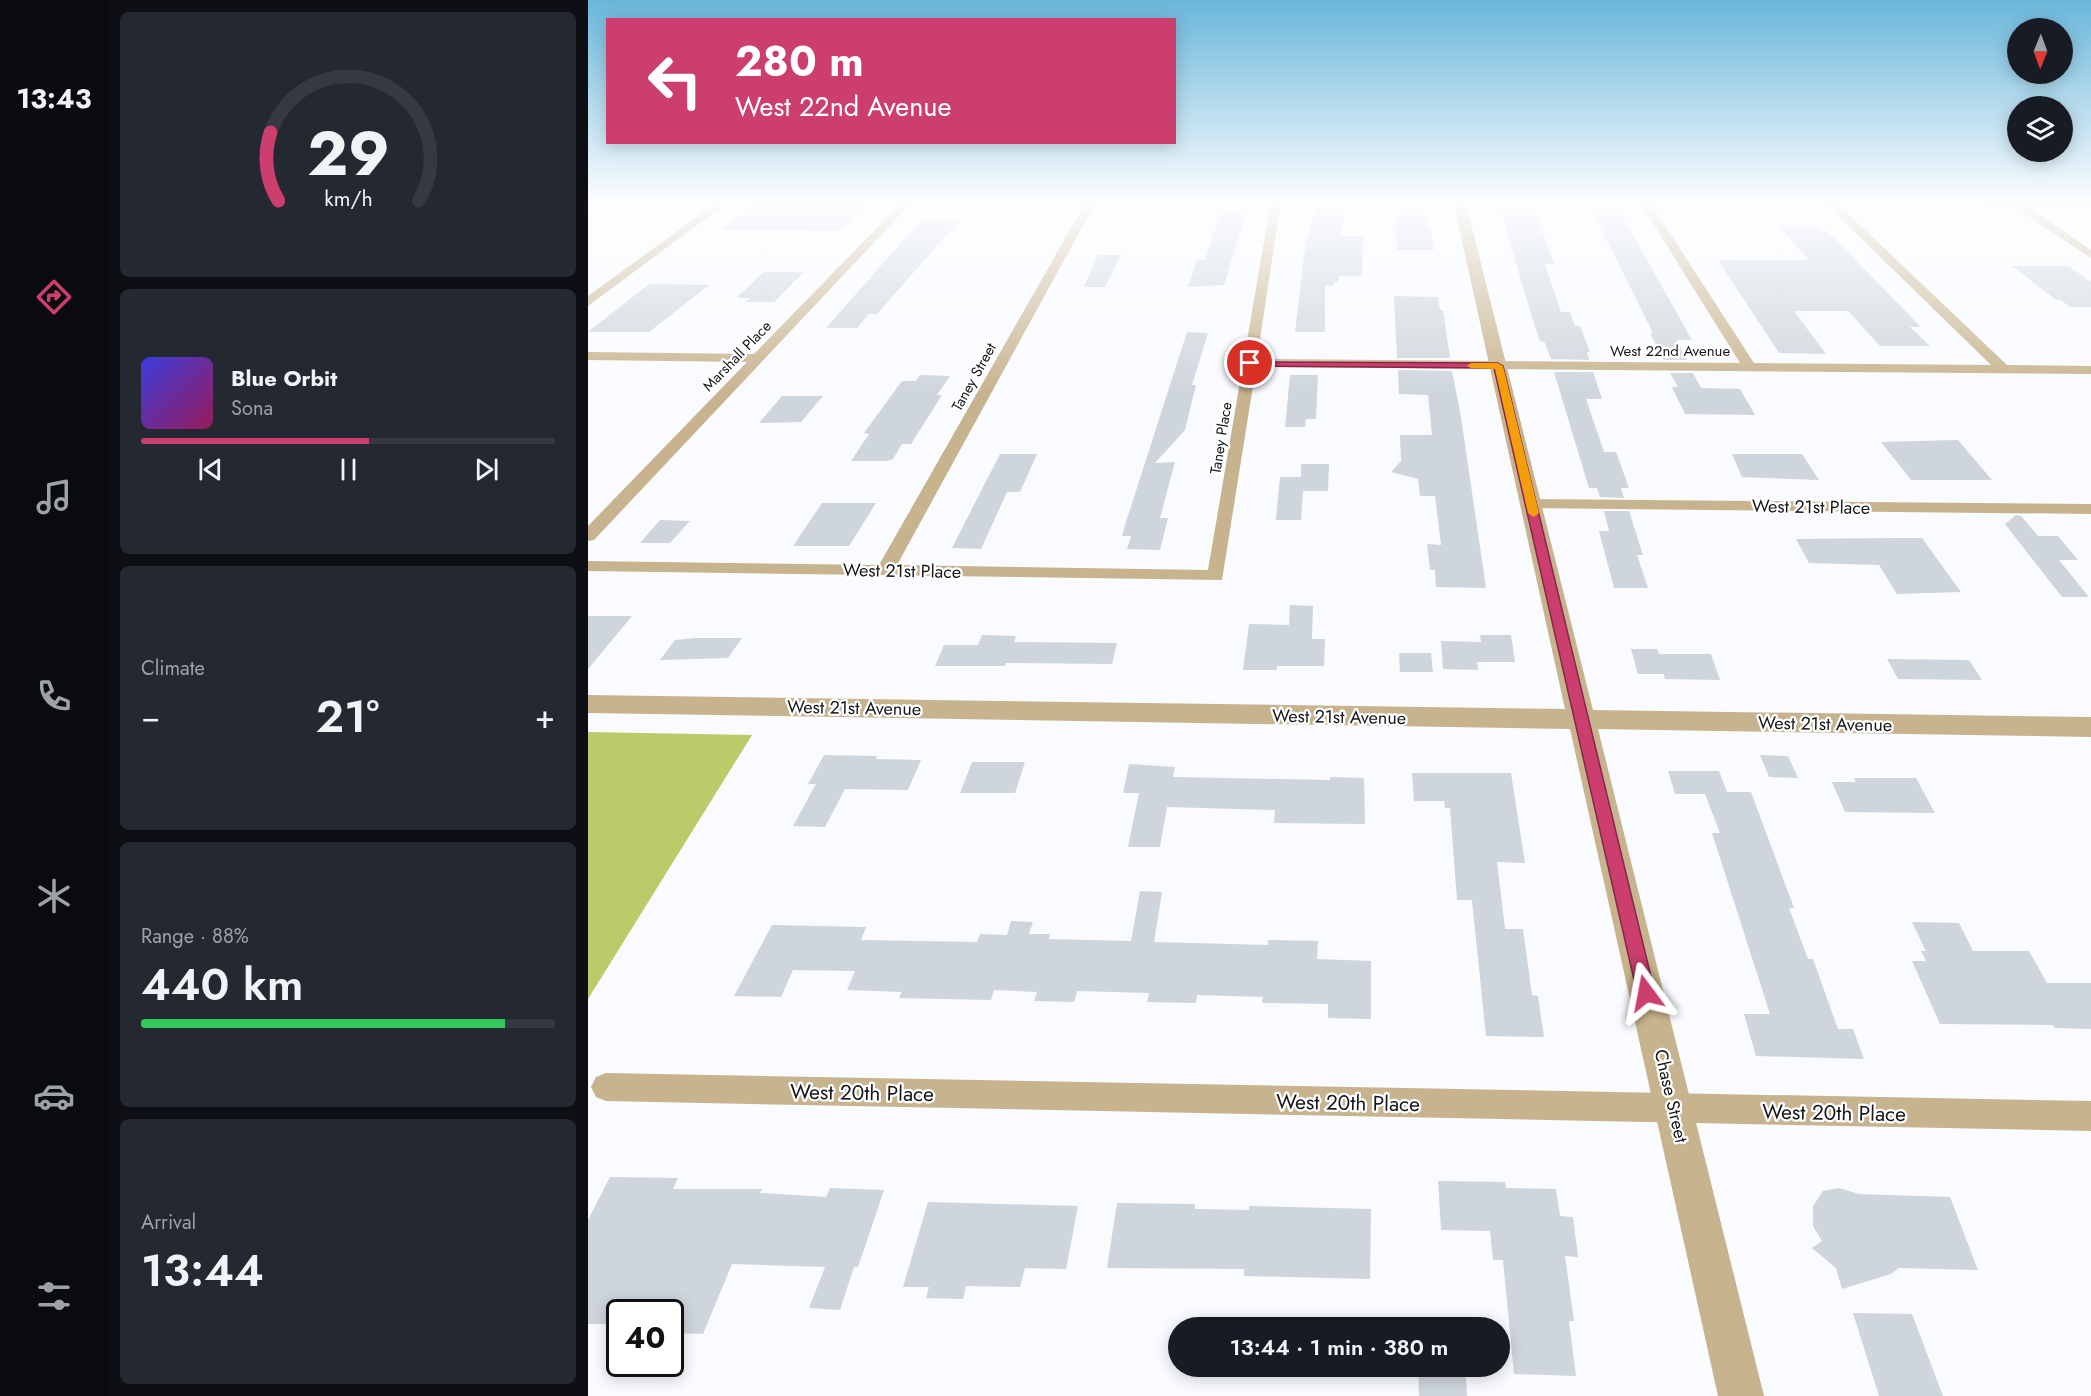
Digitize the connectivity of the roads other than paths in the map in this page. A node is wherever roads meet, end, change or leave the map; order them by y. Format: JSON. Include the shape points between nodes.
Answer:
{"nodes":[{"id":1,"x":638,"y":265,"type":"edge"},
{"id":2,"x":847,"y":265,"type":"edge"},
{"id":3,"x":1056,"y":265,"type":"edge"},
{"id":4,"x":1266,"y":265,"type":"edge"},
{"id":5,"x":1474,"y":265,"type":"edge"},
{"id":6,"x":1686,"y":265,"type":"edge"},
{"id":7,"x":1895,"y":265,"type":"edge"},
{"id":8,"x":588,"y":302,"type":"edge"},
{"id":9,"x":588,"y":356,"type":"edge"},
{"id":10,"x":758,"y":358,"type":"junction"},
{"id":11,"x":1250,"y":363,"type":"junction"},
{"id":12,"x":1498,"y":366,"type":"junction"},
{"id":13,"x":1750,"y":368,"type":"junction"},
{"id":14,"x":2004,"y":370,"type":"junction"},
{"id":15,"x":2091,"y":370,"type":"edge"},
{"id":16,"x":1531,"y":504,"type":"junction"},
{"id":17,"x":2091,"y":510,"type":"edge"},
{"id":18,"x":588,"y":536,"type":"edge"},
{"id":19,"x":588,"y":566,"type":"edge"},
{"id":20,"x":885,"y":571,"type":"junction"},
{"id":21,"x":1216,"y":576,"type":"joint"},
{"id":22,"x":588,"y":704,"type":"edge"},
{"id":23,"x":1583,"y":721,"type":"junction"},
{"id":24,"x":2091,"y":727,"type":"edge"},
{"id":25,"x":606,"y":1087,"type":"dead end"},
{"id":26,"x":1674,"y":1110,"type":"junction"},
{"id":27,"x":2091,"y":1116,"type":"edge"},
{"id":28,"x":1741,"y":1396,"type":"edge"}],
"edges":[{"from":1,"to":8,"type":"street"},
{"from":2,"to":10,"type":"street","name":"Marshall Place"},
{"from":3,"to":20,"type":"street","name":"Taney Street"},
{"from":4,"to":11,"type":"street","name":"Taney Place"},
{"from":5,"to":12,"type":"street","name":"Chase Street"},
{"from":6,"to":13,"type":"street"},
{"from":7,"to":14,"type":"street"},
{"from":9,"to":10,"type":"street"},
{"from":10,"to":18,"type":"street","name":"Marshall Place"},
{"from":11,"to":12,"type":"street","name":"West 22nd Avenue"},
{"from":11,"to":21,"type":"street","name":"Taney Place"},
{"from":12,"to":13,"type":"street","name":"West 22nd Avenue"},
{"from":12,"to":16,"type":"street","name":"Chase Street"},
{"from":13,"to":14,"type":"street","name":"West 22nd Avenue"},
{"from":14,"to":15,"type":"street","name":"West 22nd Avenue"},
{"from":16,"to":17,"type":"street","name":"West 21st Place"},
{"from":16,"to":23,"type":"street","name":"Chase Street"},
{"from":19,"to":20,"type":"street","name":"West 21st Place"},
{"from":20,"to":21,"type":"street","name":"West 21st Place"},
{"from":22,"to":23,"type":"street","name":"West 21st Avenue"},
{"from":23,"to":24,"type":"street","name":"West 21st Avenue"},
{"from":23,"to":26,"type":"street","name":"Chase Street"},
{"from":25,"to":26,"type":"street","name":"West 20th Place"},
{"from":26,"to":27,"type":"street","name":"West 20th Place"},
{"from":26,"to":28,"type":"street","name":"Chase Street"}]}
